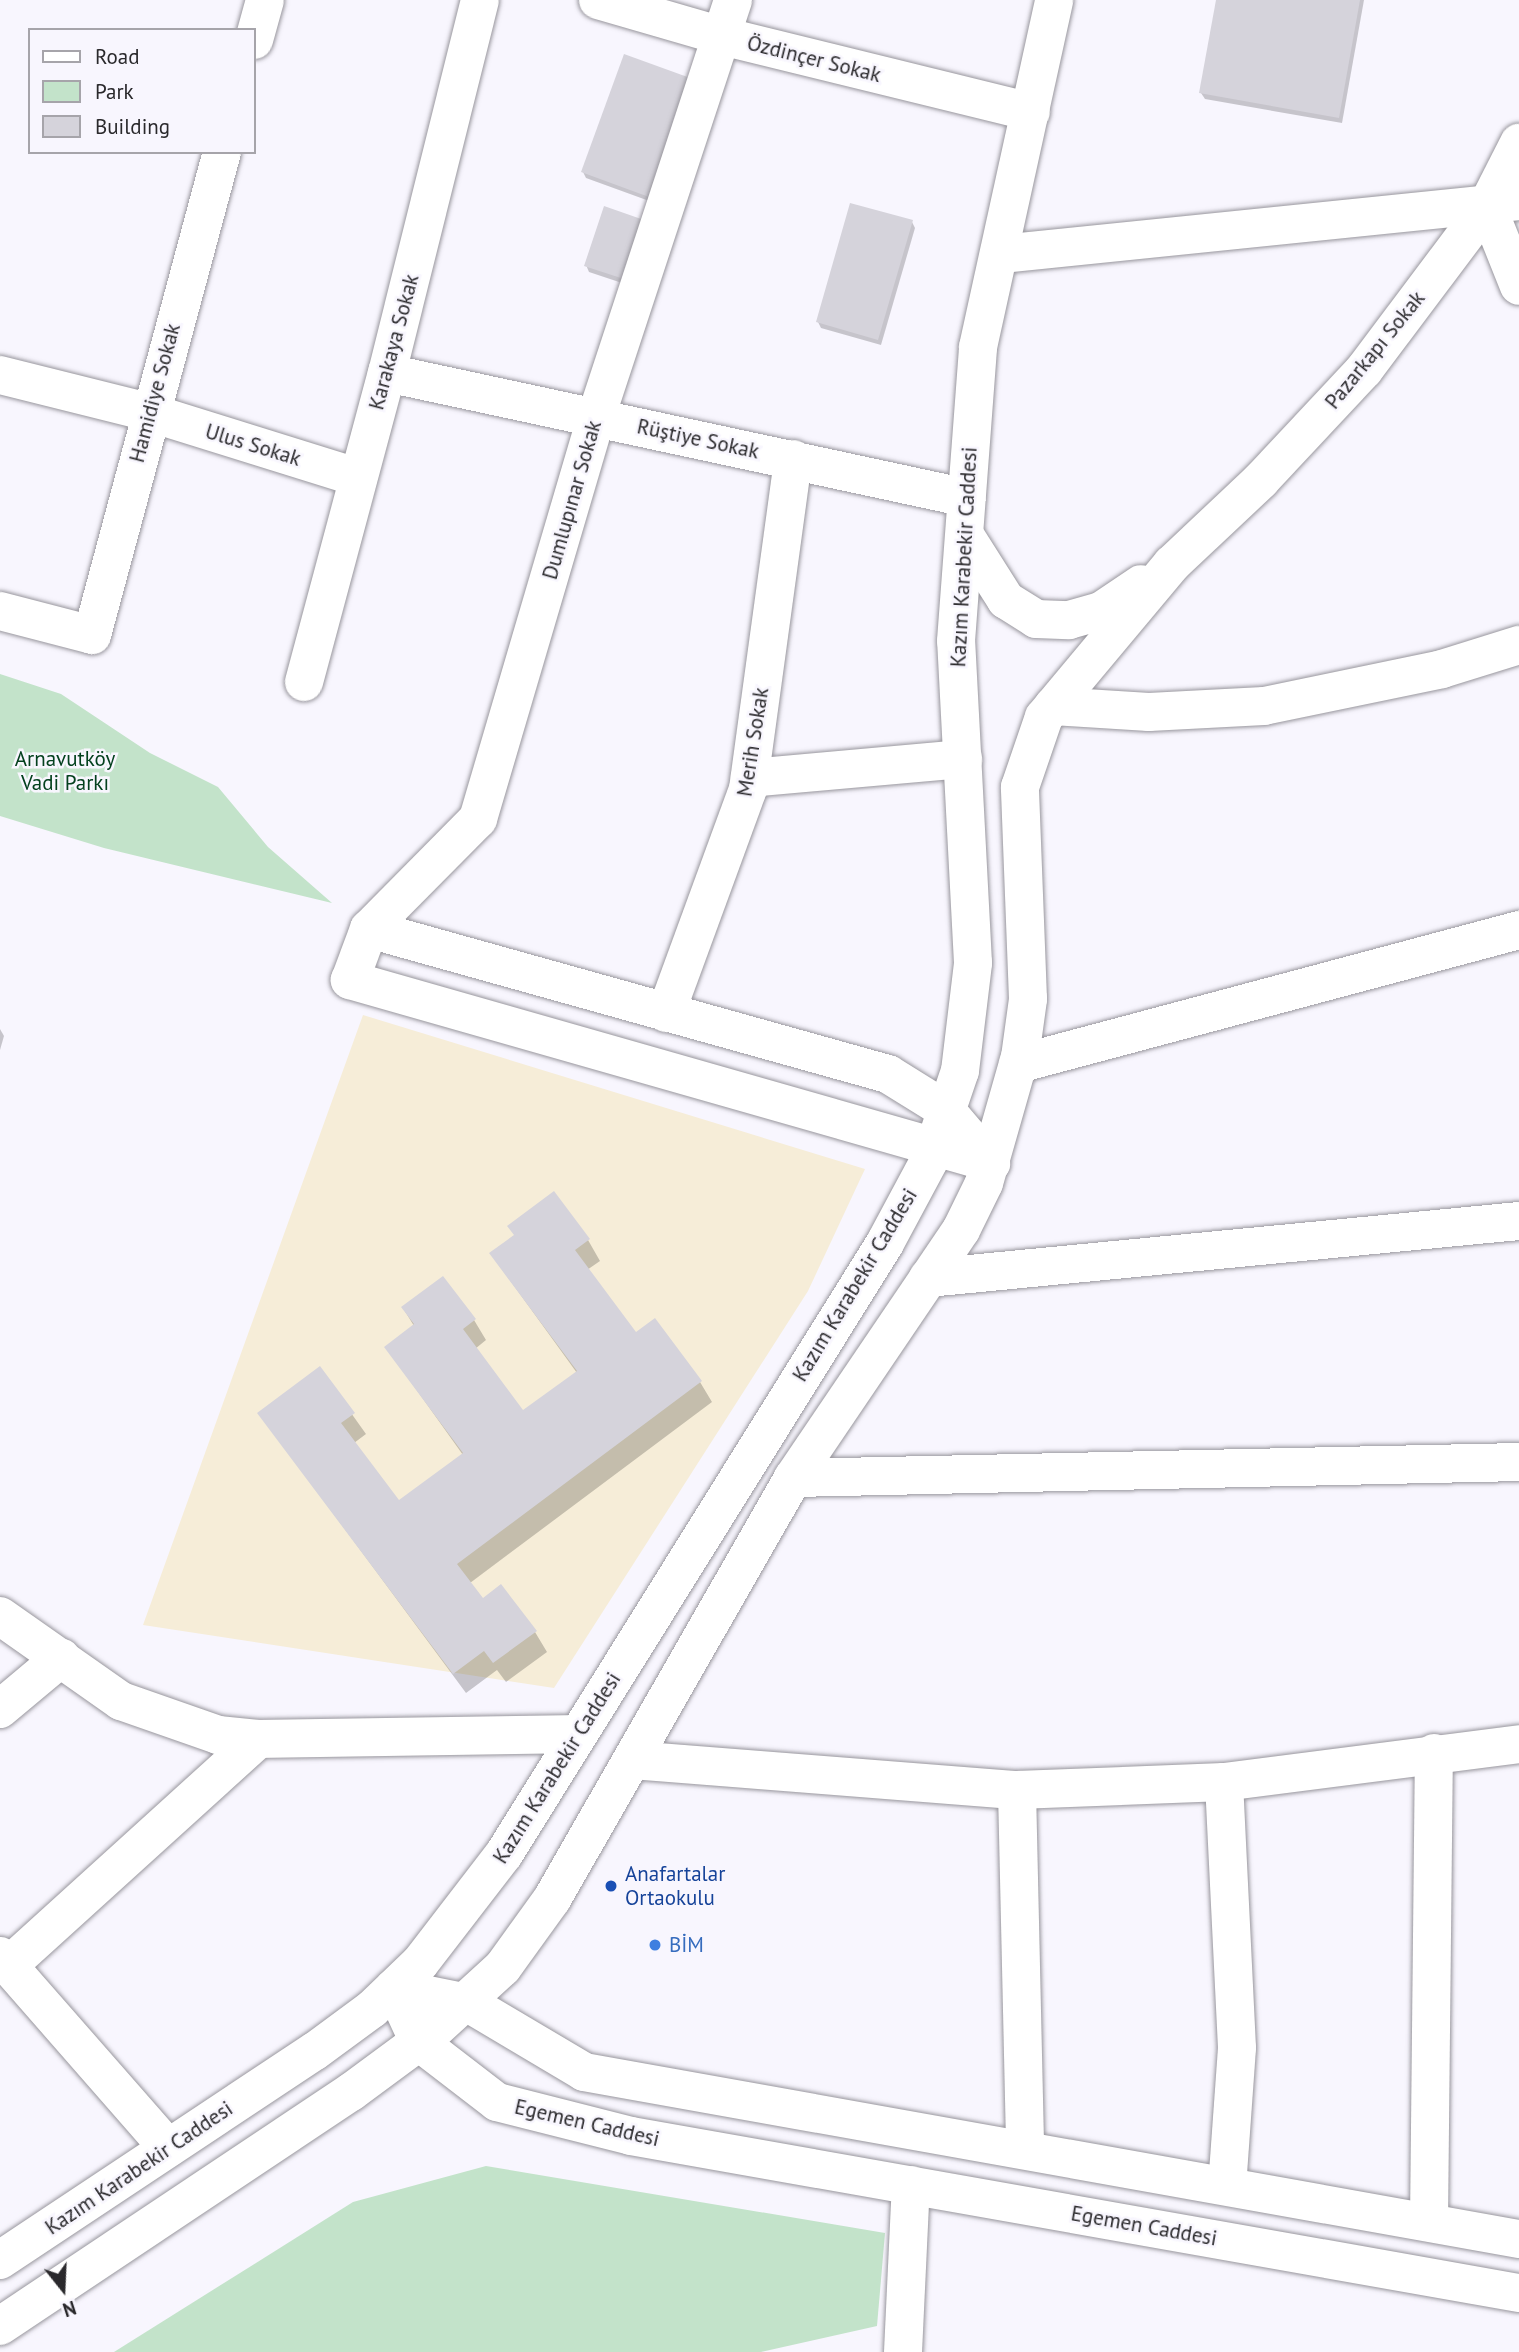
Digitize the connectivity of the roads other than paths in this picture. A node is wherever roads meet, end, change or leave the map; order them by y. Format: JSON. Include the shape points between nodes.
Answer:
{"nodes":[{"id":1,"x":265,"y":0,"type":"edge"},
{"id":2,"x":480,"y":0,"type":"edge"},
{"id":3,"x":598,"y":0,"type":"edge"},
{"id":4,"x":733,"y":0,"type":"edge"},
{"id":5,"x":1054,"y":0,"type":"edge"},
{"id":6,"x":256,"y":33,"type":"edge"},
{"id":7,"x":722,"y":36,"type":"junction"},
{"id":8,"x":1031,"y":112,"type":"junction"},
{"id":9,"x":1519,"y":143,"type":"edge"},
{"id":10,"x":221,"y":154,"type":"edge"},
{"id":11,"x":1503,"y":204,"type":"edge"},
{"id":12,"x":1002,"y":254,"type":"junction"},
{"id":13,"x":1519,"y":286,"type":"edge"},
{"id":14,"x":387,"y":373,"type":"junction"},
{"id":15,"x":0,"y":375,"type":"edge"},
{"id":16,"x":148,"y":412,"type":"junction"},
{"id":17,"x":596,"y":417,"type":"junction"},
{"id":18,"x":793,"y":459,"type":"junction"},
{"id":19,"x":358,"y":477,"type":"junction"},
{"id":20,"x":967,"y":498,"type":"junction"},
{"id":21,"x":966,"y":537,"type":"junction"},
{"id":22,"x":1172,"y":564,"type":"junction"},
{"id":23,"x":0,"y":611,"type":"edge"},
{"id":24,"x":1519,"y":645,"type":"edge"},
{"id":25,"x":304,"y":682,"type":"dead end"},
{"id":26,"x":1053,"y":706,"type":"junction"},
{"id":27,"x":963,"y":759,"type":"junction"},
{"id":28,"x":750,"y":778,"type":"junction"},
{"id":29,"x":369,"y":929,"type":"junction"},
{"id":30,"x":1519,"y":930,"type":"edge"},
{"id":31,"x":666,"y":1013,"type":"junction"},
{"id":32,"x":1018,"y":1064,"type":"junction"},
{"id":33,"x":946,"y":1110,"type":"junction"},
{"id":34,"x":934,"y":1146,"type":"junction"},
{"id":35,"x":991,"y":1163,"type":"junction"},
{"id":36,"x":1519,"y":1221,"type":"edge"},
{"id":37,"x":928,"y":1278,"type":"junction"},
{"id":38,"x":1519,"y":1462,"type":"edge"},
{"id":39,"x":793,"y":1478,"type":"junction"},
{"id":40,"x":0,"y":1616,"type":"edge"},
{"id":41,"x":61,"y":1658,"type":"junction"},
{"id":42,"x":0,"y":1709,"type":"edge"},
{"id":43,"x":578,"y":1734,"type":"junction"},
{"id":44,"x":258,"y":1739,"type":"junction"},
{"id":45,"x":1519,"y":1744,"type":"edge"},
{"id":46,"x":1433,"y":1753,"type":"junction"},
{"id":47,"x":632,"y":1760,"type":"junction"},
{"id":48,"x":1224,"y":1782,"type":"junction"},
{"id":49,"x":1017,"y":1790,"type":"junction"},
{"id":50,"x":4,"y":1961,"type":"edge"},
{"id":51,"x":394,"y":1988,"type":"junction"},
{"id":52,"x":468,"y":2003,"type":"junction"},
{"id":53,"x":419,"y":2042,"type":"junction"},
{"id":54,"x":168,"y":2148,"type":"junction"},
{"id":55,"x":1025,"y":2150,"type":"junction"},
{"id":56,"x":911,"y":2185,"type":"junction"},
{"id":57,"x":1227,"y":2186,"type":"junction"},
{"id":58,"x":1429,"y":2222,"type":"junction"},
{"id":59,"x":1519,"y":2239,"type":"edge"},
{"id":60,"x":0,"y":2260,"type":"edge"},
{"id":61,"x":1519,"y":2293,"type":"edge"},
{"id":62,"x":0,"y":2326,"type":"edge"},
{"id":63,"x":903,"y":2352,"type":"edge"}],
"edges":[{"from":1,"to":6,"type":"street"},
{"from":2,"to":14,"type":"street","name":"Karakaya Sokak"},
{"from":3,"to":7,"type":"street","name":"Özdinçer Sokak"},
{"from":4,"to":7,"type":"street","name":"Dumlupınar Sokak"},
{"from":5,"to":8,"type":"street","name":"Kazım Karabekir Caddesi"},
{"from":7,"to":8,"type":"street","name":"Özdinçer Sokak"},
{"from":7,"to":17,"type":"street","name":"Dumlupınar Sokak"},
{"from":8,"to":12,"type":"street","name":"Kazım Karabekir Caddesi"},
{"from":9,"to":11,"type":"street","name":"Pazarkapı Sokak"},
{"from":10,"to":16,"type":"street","name":"Hamidiye Sokak"},
{"from":11,"to":12,"type":"street"},
{"from":11,"to":13,"type":"street"},
{"from":11,"to":22,"type":"street","name":"Pazarkapı Sokak","via":[[1364,370],[1261,480]]},
{"from":12,"to":20,"type":"street","name":"Kazım Karabekir Caddesi","via":[[978,347]]},
{"from":14,"to":17,"type":"street","name":"Rüştiye Sokak"},
{"from":14,"to":19,"type":"street","name":"Karakaya Sokak"},
{"from":15,"to":16,"type":"street","name":"Ulus Sokak"},
{"from":16,"to":19,"type":"street","name":"Ulus Sokak"},
{"from":16,"to":23,"type":"street","name":"Hamidiye Sokak","via":[[92,635]]},
{"from":17,"to":18,"type":"street","name":"Rüştiye Sokak"},
{"from":17,"to":29,"type":"street","name":"Dumlupınar Sokak","via":[[478,819]]},
{"from":18,"to":20,"type":"street","name":"Rüştiye Sokak"},
{"from":18,"to":28,"type":"street","name":"Merih Sokak"},
{"from":19,"to":25,"type":"street","name":"Karakaya Sokak"},
{"from":20,"to":21,"type":"street","name":"Kazım Karabekir Caddesi"},
{"from":21,"to":22,"type":"street","via":[[1006,600],[1036,619],[1069,620],[1101,611]]},
{"from":21,"to":27,"type":"street","name":"Kazım Karabekir Caddesi","via":[[956,641]]},
{"from":22,"to":26,"type":"street"},
{"from":24,"to":26,"type":"street","via":[[1442,669],[1264,706],[1149,712]]},
{"from":26,"to":32,"type":"street","via":[[1044,717],[1020,788],[1028,999]]},
{"from":27,"to":28,"type":"street"},
{"from":27,"to":33,"type":"street","name":"Kazım Karabekir Caddesi","via":[[973,963],[960,1070]]},
{"from":28,"to":31,"type":"street","name":"Merih Sokak","via":[[733,839]]},
{"from":29,"to":31,"type":"street"},
{"from":29,"to":34,"type":"street","via":[[350,980]]},
{"from":30,"to":32,"type":"street"},
{"from":31,"to":33,"type":"street","via":[[888,1074]]},
{"from":32,"to":35,"type":"street"},
{"from":33,"to":34,"type":"street","name":"Kazım Karabekir Caddesi"},
{"from":33,"to":35,"type":"street"},
{"from":34,"to":35,"type":"street"},
{"from":34,"to":43,"type":"street","name":"Kazım Karabekir Caddesi","via":[[885,1243]]},
{"from":35,"to":37,"type":"street","via":[[961,1230]]},
{"from":36,"to":37,"type":"street"},
{"from":37,"to":39,"type":"street"},
{"from":38,"to":39,"type":"street"},
{"from":39,"to":47,"type":"street"},
{"from":40,"to":41,"type":"street"},
{"from":41,"to":42,"type":"street"},
{"from":41,"to":44,"type":"street","via":[[121,1701],[218,1735]]},
{"from":43,"to":44,"type":"street"},
{"from":43,"to":51,"type":"street","name":"Kazım Karabekir Caddesi","via":[[463,1911]]},
{"from":44,"to":50,"type":"street"},
{"from":45,"to":46,"type":"street"},
{"from":46,"to":48,"type":"street"},
{"from":46,"to":58,"type":"street"},
{"from":47,"to":49,"type":"street"},
{"from":47,"to":52,"type":"street","via":[[552,1899],[503,1966]]},
{"from":48,"to":49,"type":"street"},
{"from":48,"to":57,"type":"street","via":[[1237,2048]]},
{"from":49,"to":55,"type":"street"},
{"from":50,"to":54,"type":"street"},
{"from":51,"to":52,"type":"street"},
{"from":51,"to":53,"type":"street","name":"Egemen Caddesi"},
{"from":51,"to":54,"type":"street","name":"Kazım Karabekir Caddesi","via":[[315,2051]]},
{"from":52,"to":53,"type":"street"},
{"from":52,"to":55,"type":"street","via":[[584,2072]]},
{"from":53,"to":56,"type":"street","name":"Egemen Caddesi","via":[[497,2102],[631,2136]]},
{"from":53,"to":62,"type":"street"},
{"from":54,"to":60,"type":"street","name":"Kazım Karabekir Caddesi"},
{"from":55,"to":57,"type":"street"},
{"from":56,"to":61,"type":"street","name":"Egemen Caddesi"},
{"from":56,"to":63,"type":"street"},
{"from":57,"to":58,"type":"street"},
{"from":58,"to":59,"type":"street"}]}
